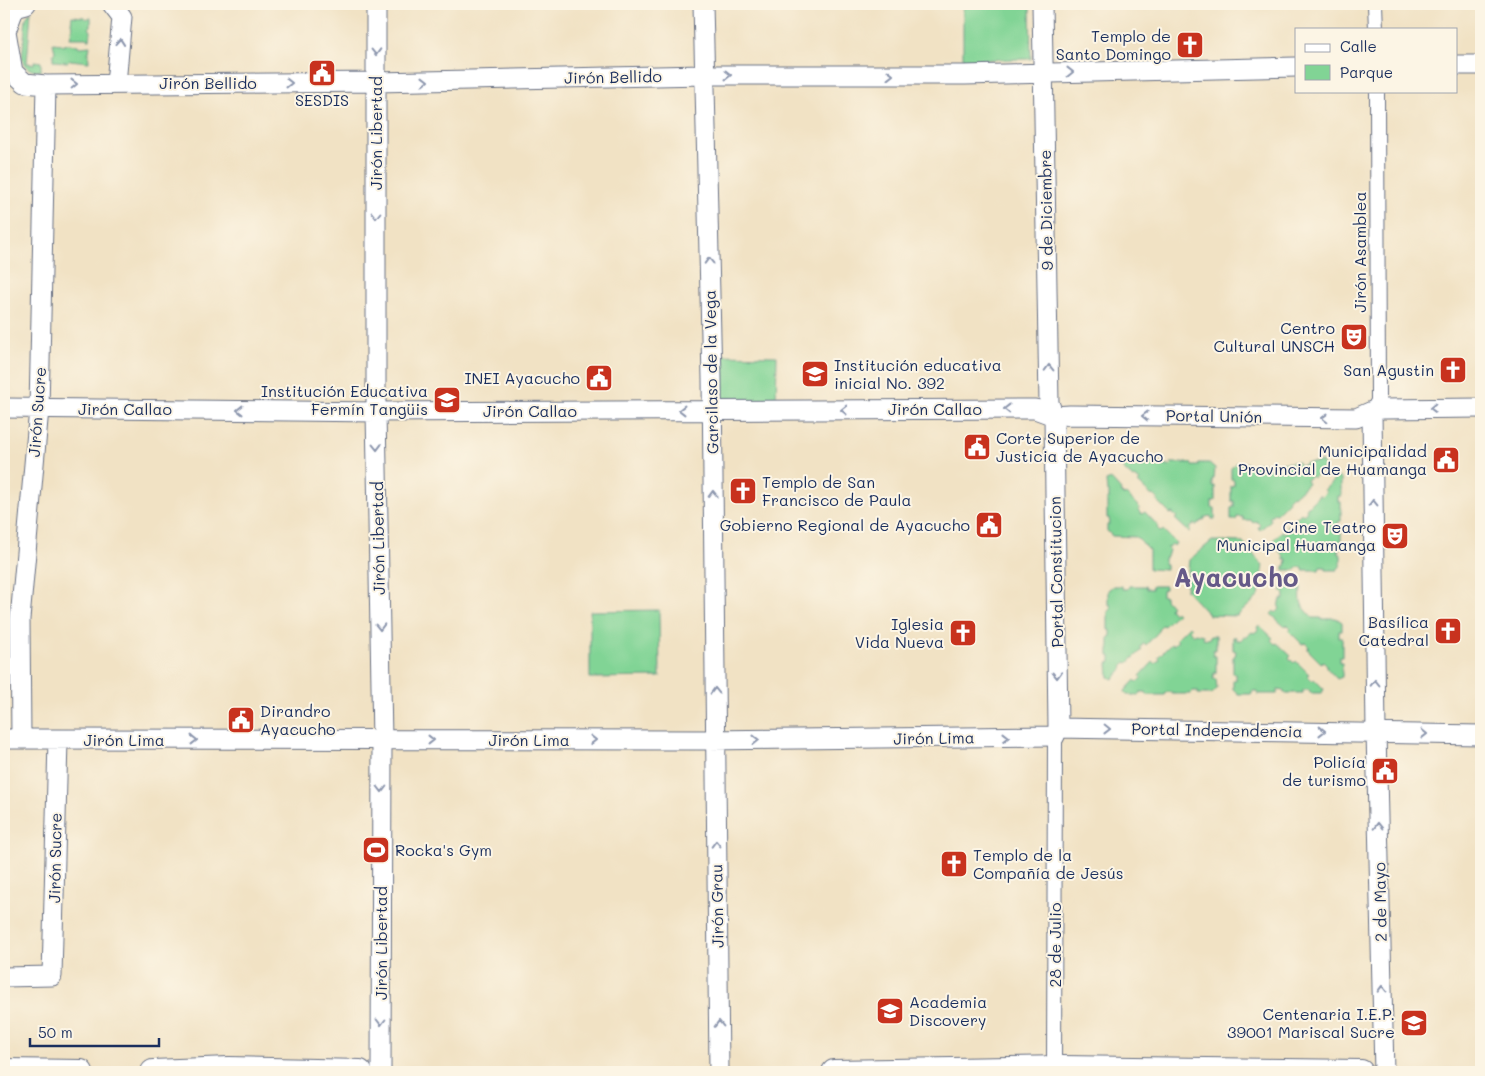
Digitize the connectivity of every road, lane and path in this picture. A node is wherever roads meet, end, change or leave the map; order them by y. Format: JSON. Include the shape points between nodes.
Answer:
{"nodes":[{"id":1,"x":26,"y":4,"type":"edge"},
{"id":2,"x":112,"y":4,"type":"edge"},
{"id":3,"x":376,"y":4,"type":"edge"},
{"id":4,"x":702,"y":4,"type":"edge"},
{"id":5,"x":1042,"y":4,"type":"edge"},
{"id":6,"x":1375,"y":4,"type":"edge"},
{"id":7,"x":1376,"y":28,"type":"edge"},
{"id":8,"x":5,"y":30,"type":"edge"},
{"id":9,"x":1458,"y":65,"type":"edge"},
{"id":10,"x":1481,"y":65,"type":"edge"},
{"id":11,"x":1295,"y":67,"type":"edge"},
{"id":12,"x":1044,"y":72,"type":"junction"},
{"id":13,"x":704,"y":75,"type":"junction"},
{"id":14,"x":377,"y":82,"type":"junction"},
{"id":15,"x":116,"y":84,"type":"junction"},
{"id":16,"x":46,"y":85,"type":"junction"},
{"id":17,"x":1377,"y":92,"type":"edge"},
{"id":18,"x":4,"y":408,"type":"edge"},
{"id":19,"x":1481,"y":408,"type":"edge"},
{"id":20,"x":39,"y":409,"type":"junction"},
{"id":21,"x":712,"y":410,"type":"junction"},
{"id":22,"x":1372,"y":411,"type":"junction"},
{"id":23,"x":376,"y":412,"type":"junction"},
{"id":24,"x":1054,"y":416,"type":"junction"},
{"id":25,"x":1057,"y":732,"type":"junction"},
{"id":26,"x":1376,"y":732,"type":"junction"},
{"id":27,"x":1481,"y":735,"type":"edge"},
{"id":28,"x":12,"y":739,"type":"edge"},
{"id":29,"x":58,"y":740,"type":"junction"},
{"id":30,"x":382,"y":740,"type":"junction"},
{"id":31,"x":716,"y":740,"type":"junction"},
{"id":32,"x":4,"y":976,"type":"edge"},
{"id":33,"x":1054,"y":1070,"type":"edge"},
{"id":34,"x":4,"y":1071,"type":"edge"},
{"id":35,"x":81,"y":1072,"type":"edge"},
{"id":36,"x":153,"y":1072,"type":"edge"},
{"id":37,"x":360,"y":1072,"type":"edge"},
{"id":38,"x":381,"y":1072,"type":"edge"},
{"id":39,"x":719,"y":1072,"type":"edge"},
{"id":40,"x":834,"y":1072,"type":"edge"},
{"id":41,"x":1361,"y":1072,"type":"edge"},
{"id":42,"x":1384,"y":1072,"type":"edge"}],
"edges":[{"from":1,"to":8,"type":"street","name":"Jirón Bellido","via":[[15,8]]},
{"from":15,"to":2,"type":"street","one_way":true,"via":[[122,17]]},
{"from":3,"to":14,"type":"street","name":"Jirón Libertad","one_way":true},
{"from":4,"to":13,"type":"street","name":"Garcilaso de la Vega"},
{"from":5,"to":12,"type":"street","name":"9 de Diciembre"},
{"from":6,"to":7,"type":"street"},
{"from":8,"to":16,"type":"street","name":"Jirón Bellido","via":[[13,72],[25,83]]},
{"from":9,"to":10,"type":"street"},
{"from":12,"to":11,"type":"street","name":"Jirón Bellido","one_way":true},
{"from":13,"to":12,"type":"street","name":"Jirón Bellido","one_way":true},
{"from":24,"to":12,"type":"street","name":"9 de Diciembre","one_way":true,"via":[[1049,403]]},
{"from":14,"to":13,"type":"street","name":"Jirón Bellido","one_way":true},
{"from":21,"to":13,"type":"street","name":"Garcilaso de la Vega","one_way":true},
{"from":15,"to":14,"type":"street","name":"Jirón Bellido","one_way":true},
{"from":14,"to":23,"type":"street","name":"Jirón Libertad","one_way":true},
{"from":16,"to":15,"type":"street","name":"Jirón Bellido","one_way":true},
{"from":16,"to":20,"type":"street","name":"Jirón Sucre"},
{"from":17,"to":22,"type":"street","name":"Jirón Asamblea","via":[[1378,401]]},
{"from":18,"to":20,"type":"street","name":"Jirón Callao"},
{"from":19,"to":22,"type":"street","name":"Portal Unión","one_way":true},
{"from":23,"to":20,"type":"street","name":"Jirón Callao","one_way":true},
{"from":20,"to":28,"type":"street","name":"Jirón Sucre"},
{"from":21,"to":23,"type":"street","name":"Jirón Callao","one_way":true},
{"from":24,"to":21,"type":"street","name":"Jirón Callao","one_way":true,"via":[[1035,409]]},
{"from":31,"to":21,"type":"street","name":"Garcilaso de la Vega","one_way":true},
{"from":22,"to":24,"type":"street","name":"Portal Unión","one_way":true,"via":[[1356,418]]},
{"from":26,"to":22,"type":"street","name":"2 de Mayo","one_way":true},
{"from":23,"to":30,"type":"street","name":"Jirón Libertad","one_way":true},
{"from":24,"to":25,"type":"street","name":"Portal Constitucion","one_way":true},
{"from":25,"to":26,"type":"street","name":"Portal Independencia","one_way":true},
{"from":31,"to":25,"type":"street","name":"Jirón Lima","one_way":true},
{"from":25,"to":33,"type":"street","name":"28 de Julio"},
{"from":26,"to":27,"type":"street","name":"Portal Independencia","one_way":true},
{"from":42,"to":26,"type":"street","name":"2 de Mayo","one_way":true},
{"from":28,"to":29,"type":"street","name":"Jirón Lima"},
{"from":29,"to":30,"type":"street","name":"Jirón Lima","one_way":true},
{"from":29,"to":32,"type":"street","name":"Jirón Sucre","via":[[52,976]]},
{"from":30,"to":31,"type":"street","name":"Jirón Lima","one_way":true},
{"from":30,"to":38,"type":"street","name":"Jirón Libertad","one_way":true},
{"from":39,"to":31,"type":"street","name":"Jirón Grau","one_way":true},
{"from":33,"to":40,"type":"street"},
{"from":33,"to":41,"type":"street"},
{"from":34,"to":35,"type":"street"},
{"from":36,"to":37,"type":"street","via":[[229,1068]]}]}
